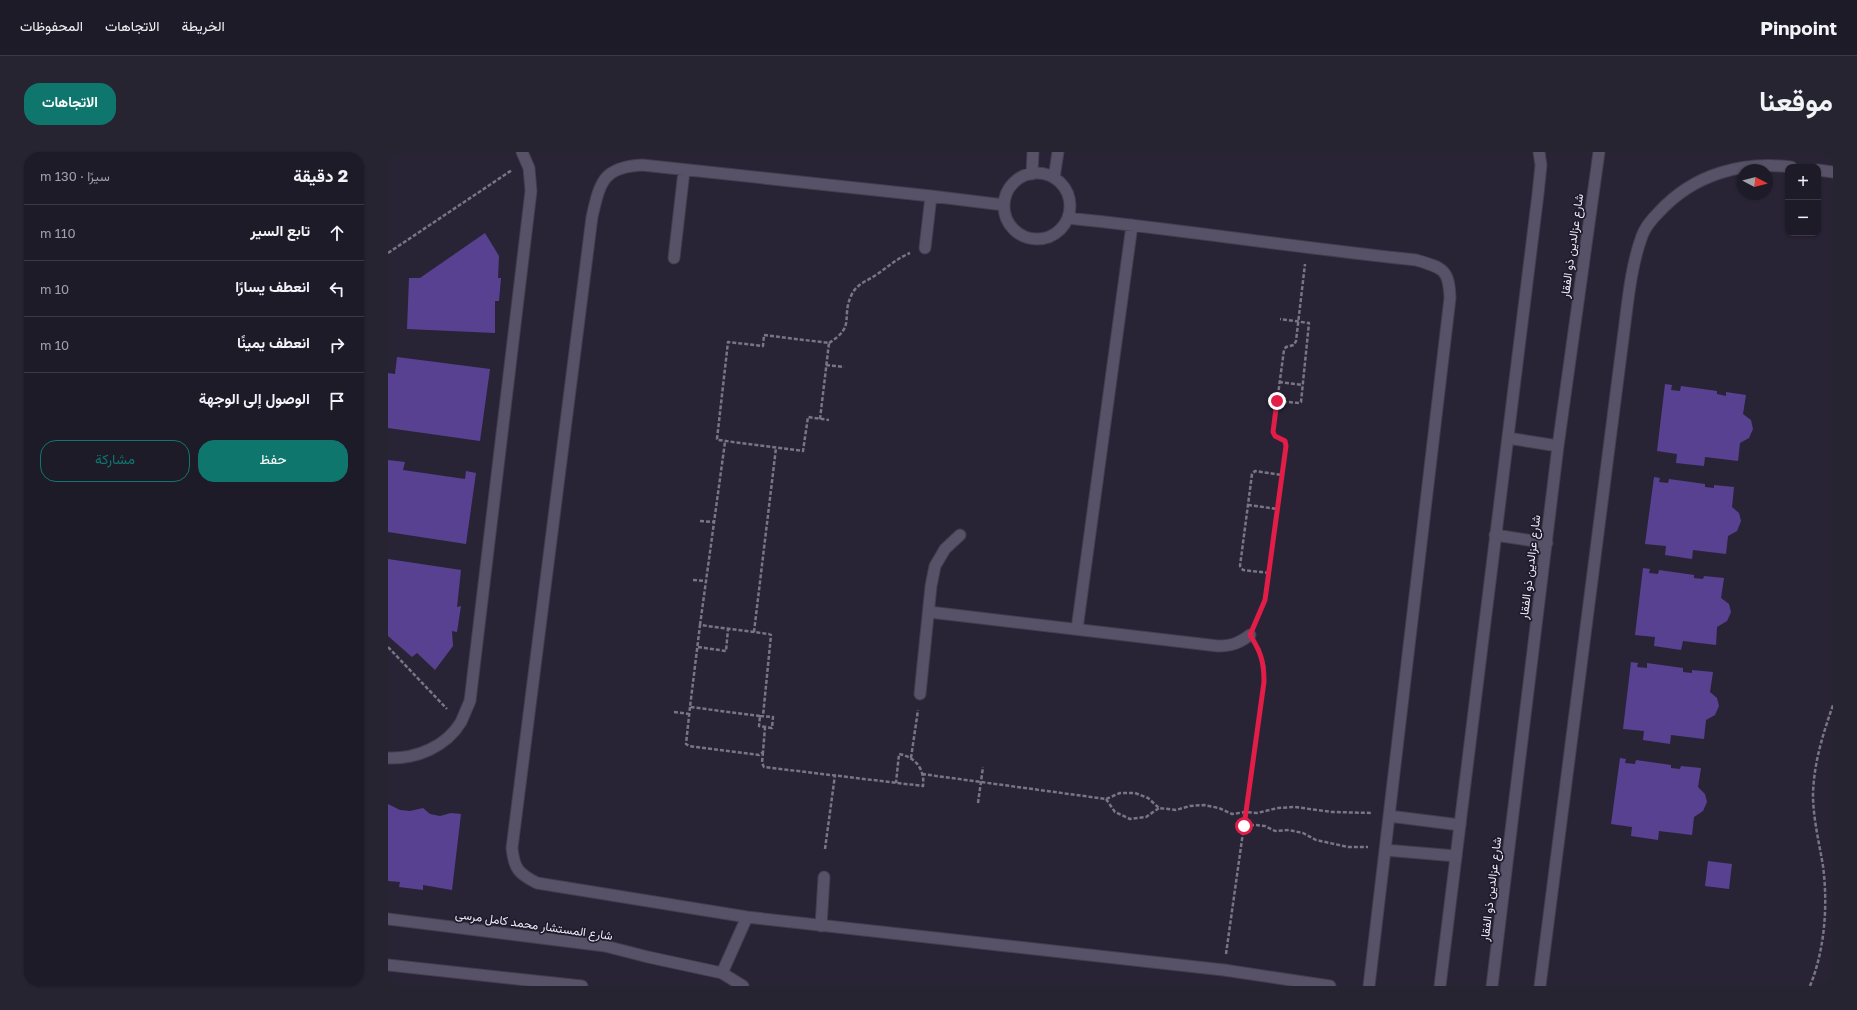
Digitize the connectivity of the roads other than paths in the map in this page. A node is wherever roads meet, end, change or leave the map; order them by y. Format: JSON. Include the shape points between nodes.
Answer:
{"nodes":[{"id":1,"x":1033,"y":152,"type":"edge"},
{"id":2,"x":1058,"y":152,"type":"edge"},
{"id":3,"x":1539,"y":152,"type":"edge"},
{"id":4,"x":1599,"y":152,"type":"edge"},
{"id":5,"x":524,"y":156,"type":"edge"},
{"id":6,"x":1785,"y":166,"type":"edge"},
{"id":7,"x":1821,"y":170,"type":"edge"},
{"id":8,"x":684,"y":171,"type":"junction"},
{"id":9,"x":1833,"y":172,"type":"edge"},
{"id":10,"x":1032,"y":174,"type":"junction"},
{"id":11,"x":1054,"y":178,"type":"junction"},
{"id":12,"x":931,"y":196,"type":"junction"},
{"id":13,"x":1004,"y":206,"type":"junction"},
{"id":14,"x":1068,"y":218,"type":"junction"},
{"id":15,"x":1132,"y":225,"type":"junction"},
{"id":16,"x":925,"y":248,"type":"road end"},
{"id":17,"x":674,"y":258,"type":"dead end"},
{"id":18,"x":1508,"y":438,"type":"junction"},
{"id":19,"x":1558,"y":446,"type":"junction"},
{"id":20,"x":960,"y":535,"type":"dead end"},
{"id":21,"x":1495,"y":535,"type":"junction"},
{"id":22,"x":1547,"y":543,"type":"junction"},
{"id":23,"x":929,"y":612,"type":"junction"},
{"id":24,"x":1078,"y":629,"type":"junction"},
{"id":25,"x":1250,"y":635,"type":"road end"},
{"id":26,"x":920,"y":694,"type":"road end"},
{"id":27,"x":388,"y":758,"type":"edge"},
{"id":28,"x":1389,"y":816,"type":"junction"},
{"id":29,"x":1460,"y":825,"type":"junction"},
{"id":30,"x":1385,"y":850,"type":"junction"},
{"id":31,"x":1456,"y":856,"type":"junction"},
{"id":32,"x":824,"y":877,"type":"dead end"},
{"id":33,"x":747,"y":917,"type":"junction"},
{"id":34,"x":388,"y":919,"type":"edge"},
{"id":35,"x":821,"y":926,"type":"junction"},
{"id":36,"x":388,"y":965,"type":"edge"},
{"id":37,"x":722,"y":973,"type":"junction"},
{"id":38,"x":582,"y":986,"type":"edge"},
{"id":39,"x":743,"y":986,"type":"edge"},
{"id":40,"x":1330,"y":986,"type":"edge"},
{"id":41,"x":1369,"y":986,"type":"edge"},
{"id":42,"x":1440,"y":986,"type":"edge"},
{"id":43,"x":1492,"y":986,"type":"edge"},
{"id":44,"x":1540,"y":986,"type":"edge"}],
"edges":[{"from":1,"to":10,"type":"street"},
{"from":2,"to":11,"type":"street"},
{"from":3,"to":18,"type":"street","via":[[1541,165]]},
{"from":4,"to":19,"type":"street","name":"شارع عزالدين ذو الفقار"},
{"from":5,"to":27,"type":"street","via":[[529,168],[530,199],[470,701],[460,723],[445,740],[425,752],[403,758]]},
{"from":6,"to":44,"type":"street","via":[[1736,168],[1699,181],[1667,204],[1642,234],[1632,276],[1624,331]]},
{"from":7,"to":9,"type":"street"},
{"from":8,"to":12,"type":"street"},
{"from":8,"to":17,"type":"street"},
{"from":8,"to":33,"type":"street","via":[[642,165],[625,166],[613,171],[598,190],[592,217],[512,848],[513,861],[518,871],[538,883]]},
{"from":10,"to":11,"type":"street"},
{"from":10,"to":13,"type":"street","via":[[1021,177],[1012,184],[1006,194]]},
{"from":11,"to":14,"type":"street","via":[[1063,186],[1068,196]]},
{"from":12,"to":13,"type":"street"},
{"from":12,"to":16,"type":"street"},
{"from":13,"to":14,"type":"street","via":[[1005,217],[1011,227],[1019,235],[1030,239],[1053,236]]},
{"from":14,"to":15,"type":"street"},
{"from":15,"to":24,"type":"street"},
{"from":15,"to":28,"type":"street","via":[[1307,249],[1416,260],[1444,271],[1450,281]]},
{"from":18,"to":19,"type":"street"},
{"from":18,"to":21,"type":"street"},
{"from":19,"to":22,"type":"street","name":"شارع عزالدين ذو الفقار"},
{"from":20,"to":23,"type":"street","via":[[946,549],[935,566]]},
{"from":21,"to":22,"type":"street"},
{"from":21,"to":29,"type":"street"},
{"from":22,"to":43,"type":"street","name":"شارع عزالدين ذو الفقار"},
{"from":23,"to":24,"type":"street"},
{"from":23,"to":26,"type":"street"},
{"from":24,"to":25,"type":"street","via":[[1230,646]]},
{"from":28,"to":29,"type":"street"},
{"from":28,"to":30,"type":"street"},
{"from":29,"to":31,"type":"street"},
{"from":30,"to":31,"type":"street"},
{"from":30,"to":41,"type":"street"},
{"from":31,"to":42,"type":"street"},
{"from":32,"to":35,"type":"street"},
{"from":33,"to":35,"type":"street"},
{"from":33,"to":37,"type":"street"},
{"from":34,"to":37,"type":"street","name":"شارع المستشار محمد كامل مرسى","via":[[605,946],[648,958]]},
{"from":35,"to":40,"type":"street","via":[[1224,970]]},
{"from":36,"to":38,"type":"street"},
{"from":37,"to":39,"type":"street","name":"شارع المستشار محمد كامل مرسى"}]}
